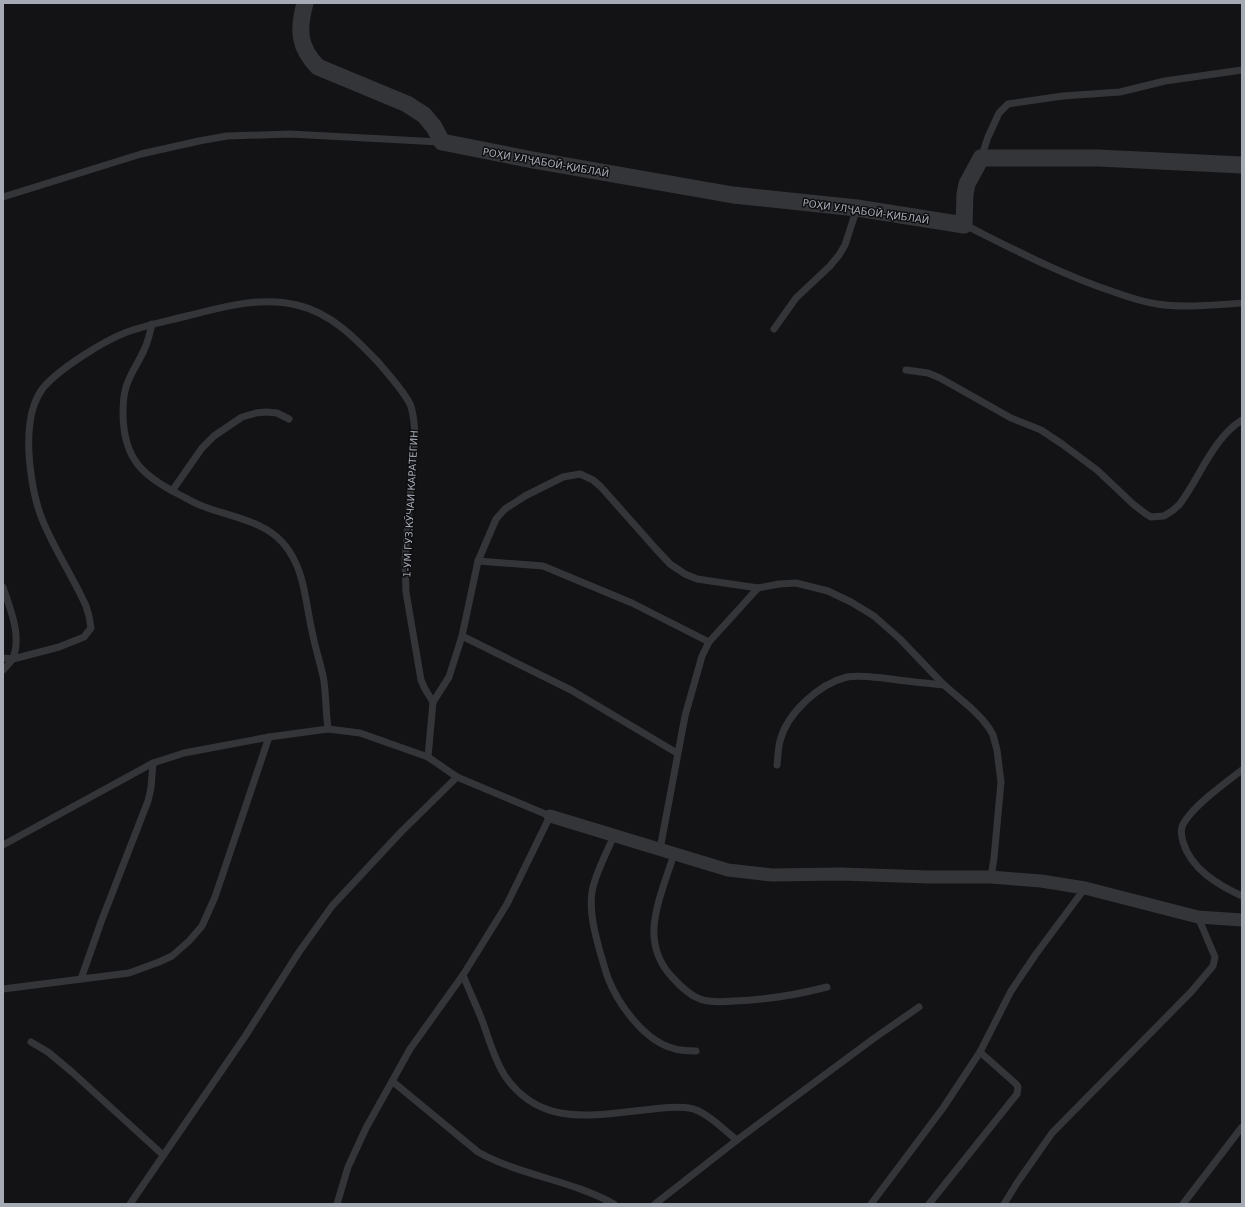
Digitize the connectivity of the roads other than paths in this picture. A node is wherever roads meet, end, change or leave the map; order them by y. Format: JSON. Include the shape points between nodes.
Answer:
{"nodes":[{"id":1,"x":305,"y":3,"type":"edge"},
{"id":2,"x":1242,"y":70,"type":"edge"},
{"id":3,"x":442,"y":142,"type":"junction"},
{"id":4,"x":981,"y":158,"type":"junction"},
{"id":5,"x":1242,"y":165,"type":"edge"},
{"id":6,"x":3,"y":197,"type":"edge"},
{"id":7,"x":857,"y":208,"type":"junction"},
{"id":8,"x":964,"y":225,"type":"junction"},
{"id":9,"x":1242,"y":302,"type":"edge"},
{"id":10,"x":152,"y":324,"type":"junction"},
{"id":11,"x":774,"y":329,"type":"dead end"},
{"id":12,"x":906,"y":370,"type":"dead end"},
{"id":13,"x":289,"y":419,"type":"dead end"},
{"id":14,"x":1242,"y":420,"type":"edge"},
{"id":15,"x":172,"y":490,"type":"junction"},
{"id":16,"x":478,"y":561,"type":"junction"},
{"id":17,"x":3,"y":587,"type":"edge"},
{"id":18,"x":758,"y":588,"type":"junction"},
{"id":19,"x":462,"y":636,"type":"junction"},
{"id":20,"x":709,"y":642,"type":"junction"},
{"id":21,"x":3,"y":658,"type":"edge"},
{"id":22,"x":13,"y":659,"type":"junction"},
{"id":23,"x":3,"y":670,"type":"edge"},
{"id":24,"x":944,"y":685,"type":"junction"},
{"id":25,"x":432,"y":702,"type":"junction"},
{"id":26,"x":328,"y":729,"type":"junction"},
{"id":27,"x":269,"y":737,"type":"junction"},
{"id":28,"x":678,"y":753,"type":"junction"},
{"id":29,"x":428,"y":757,"type":"junction"},
{"id":30,"x":153,"y":763,"type":"junction"},
{"id":31,"x":776,"y":765,"type":"dead end"},
{"id":32,"x":1242,"y":770,"type":"edge"},
{"id":33,"x":457,"y":777,"type":"junction"},
{"id":34,"x":550,"y":816,"type":"junction"},
{"id":35,"x":614,"y":835,"type":"junction"},
{"id":36,"x":3,"y":845,"type":"edge"},
{"id":37,"x":660,"y":850,"type":"junction"},
{"id":38,"x":674,"y":854,"type":"junction"},
{"id":39,"x":991,"y":877,"type":"junction"},
{"id":40,"x":1085,"y":888,"type":"junction"},
{"id":41,"x":1242,"y":896,"type":"edge"},
{"id":42,"x":1198,"y":916,"type":"junction"},
{"id":43,"x":1242,"y":920,"type":"edge"},
{"id":44,"x":463,"y":975,"type":"junction"},
{"id":45,"x":81,"y":979,"type":"junction"},
{"id":46,"x":827,"y":987,"type":"dead end"},
{"id":47,"x":3,"y":989,"type":"edge"},
{"id":48,"x":919,"y":1007,"type":"dead end"},
{"id":49,"x":31,"y":1042,"type":"dead end"},
{"id":50,"x":696,"y":1051,"type":"dead end"},
{"id":51,"x":980,"y":1052,"type":"junction"},
{"id":52,"x":392,"y":1081,"type":"junction"},
{"id":53,"x":1242,"y":1127,"type":"edge"},
{"id":54,"x":737,"y":1140,"type":"junction"},
{"id":55,"x":163,"y":1155,"type":"junction"},
{"id":56,"x":339,"y":1203,"type":"edge"},
{"id":57,"x":130,"y":1204,"type":"edge"},
{"id":58,"x":614,"y":1204,"type":"edge"},
{"id":59,"x":655,"y":1204,"type":"edge"},
{"id":60,"x":871,"y":1204,"type":"edge"},
{"id":61,"x":929,"y":1204,"type":"edge"},
{"id":62,"x":1004,"y":1204,"type":"edge"},
{"id":63,"x":1183,"y":1204,"type":"edge"}],
"edges":[{"from":1,"to":3,"type":"street","via":[[300,30],[302,44],[308,57],[318,67],[407,104],[424,115]]},
{"from":2,"to":4,"type":"lane","via":[[1165,81],[1120,92],[1063,96],[1008,104],[999,113]]},
{"from":3,"to":6,"type":"lane","via":[[290,134],[226,136],[141,154]]},
{"from":3,"to":7,"type":"street","name":"РОҲИ УЛҶАБОЙ-ҚИБЛАӢ","via":[[733,195]]},
{"from":4,"to":5,"type":"street","via":[[1098,158]]},
{"from":4,"to":8,"type":"street","via":[[967,184]]},
{"from":7,"to":8,"type":"street","name":"РОҲИ УЛҶАБОЙ-ҚИБЛАӢ"},
{"from":7,"to":11,"type":"lane","via":[[845,245],[839,255],[796,298]]},
{"from":8,"to":9,"type":"lane","via":[[1041,263],[1094,286],[1130,298],[1168,306]]},
{"from":10,"to":15,"type":"lane","via":[[145,350],[125,390],[124,432],[137,464],[151,478]]},
{"from":10,"to":22,"type":"lane","name":"1-УМ ГУЗ.КӮЧАИ КАРАТЕГИН","via":[[126,332],[60,371],[43,388],[34,404],[30,423],[30,461],[35,496],[52,542],[86,606],[90,628],[84,637],[59,647]]},
{"from":10,"to":25,"type":"lane","name":"1-УМ ГУЗ.КӮЧАИ КАРАТЕГИН","via":[[240,304],[273,301],[296,305],[314,310],[342,327],[359,342],[399,388],[410,404],[415,434],[405,560],[406,592],[421,680]]},
{"from":12,"to":14,"type":"lane","via":[[928,373],[940,378],[1010,418],[1041,430],[1096,470],[1151,517],[1164,516],[1179,505],[1229,429]]},
{"from":13,"to":15,"type":"lane","via":[[266,412],[256,412],[242,417],[214,436],[202,448]]},
{"from":15,"to":26,"type":"lane","via":[[204,507],[261,527],[276,536],[291,553],[303,584],[324,680]]},
{"from":16,"to":18,"type":"lane","via":[[496,519],[505,509],[552,482],[580,474],[601,487],[670,564],[685,574],[697,579]]},
{"from":16,"to":19,"type":"lane"},
{"from":16,"to":20,"type":"lane","via":[[543,566],[632,603]]},
{"from":17,"to":22,"type":"lane","via":[[15,626]]},
{"from":18,"to":20,"type":"lane"},
{"from":18,"to":24,"type":"lane","via":[[796,583],[828,591],[851,602],[874,616],[900,639]]},
{"from":19,"to":25,"type":"lane","via":[[449,677]]},
{"from":19,"to":28,"type":"lane","via":[[571,690]]},
{"from":20,"to":28,"type":"lane","via":[[696,674]]},
{"from":21,"to":22,"type":"lane"},
{"from":22,"to":23,"type":"lane"},
{"from":24,"to":31,"type":"lane","via":[[864,676],[848,677],[833,682],[802,704],[791,718],[780,740]]},
{"from":24,"to":39,"type":"lane","via":[[982,719],[991,732],[997,750],[1001,782]]},
{"from":25,"to":29,"type":"lane"},
{"from":26,"to":27,"type":"lane"},
{"from":26,"to":29,"type":"lane","via":[[360,733]]},
{"from":27,"to":30,"type":"lane","via":[[184,753]]},
{"from":27,"to":45,"type":"lane","via":[[215,897],[202,926],[172,956],[159,962],[129,973]]},
{"from":28,"to":37,"type":"lane"},
{"from":29,"to":33,"type":"lane"},
{"from":30,"to":36,"type":"lane"},
{"from":30,"to":45,"type":"lane","via":[[148,801]]},
{"from":32,"to":41,"type":"lane","via":[[1193,811],[1184,821],[1181,835],[1192,862],[1204,873]]},
{"from":33,"to":34,"type":"lane"},
{"from":33,"to":55,"type":"lane","via":[[332,906]]},
{"from":34,"to":35,"type":"street"},
{"from":34,"to":44,"type":"lane","via":[[507,904]]},
{"from":35,"to":37,"type":"street"},
{"from":35,"to":50,"type":"lane","via":[[592,892],[595,934],[608,977],[614,992],[635,1022],[656,1040],[671,1048]]},
{"from":37,"to":38,"type":"street"},
{"from":38,"to":39,"type":"street","via":[[728,870],[772,875]]},
{"from":38,"to":46,"type":"lane","via":[[656,911],[656,953],[664,969],[689,994],[702,1000],[720,1002],[799,994]]},
{"from":39,"to":40,"type":"street"},
{"from":40,"to":42,"type":"street"},
{"from":40,"to":51,"type":"lane","via":[[1011,991]]},
{"from":42,"to":43,"type":"street"},
{"from":42,"to":62,"type":"lane","via":[[1215,957],[1213,966],[1052,1133]]},
{"from":44,"to":52,"type":"lane","via":[[410,1049]]},
{"from":44,"to":54,"type":"lane","via":[[488,1041],[505,1076],[533,1103],[564,1114],[589,1116],[660,1108],[690,1108],[703,1114]]},
{"from":45,"to":47,"type":"lane"},
{"from":48,"to":54,"type":"lane"},
{"from":49,"to":55,"type":"lane","via":[[72,1072]]},
{"from":51,"to":60,"type":"lane","via":[[943,1108]]},
{"from":51,"to":61,"type":"lane","via":[[1016,1084],[1017,1094]]},
{"from":52,"to":56,"type":"lane","via":[[348,1167]]},
{"from":52,"to":58,"type":"lane","via":[[478,1152],[499,1163],[572,1185]]},
{"from":53,"to":63,"type":"lane"},
{"from":54,"to":59,"type":"lane"},
{"from":55,"to":57,"type":"lane"}]}
